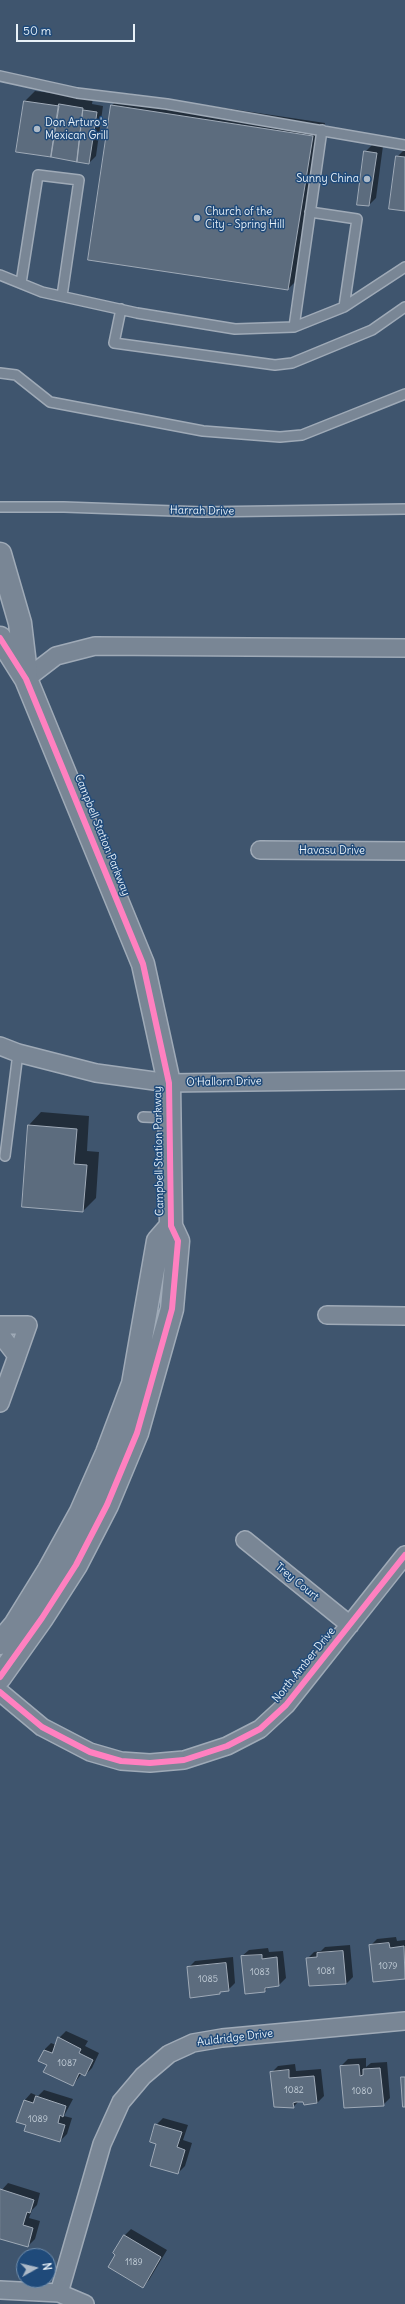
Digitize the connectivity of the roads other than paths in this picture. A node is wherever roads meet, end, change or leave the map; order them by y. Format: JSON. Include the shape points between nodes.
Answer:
{"nodes":[{"id":1,"x":0,"y":76,"type":"edge"},
{"id":2,"x":322,"y":130,"type":"junction"},
{"id":3,"x":405,"y":145,"type":"edge"},
{"id":4,"x":310,"y":212,"type":"junction"},
{"id":5,"x":405,"y":266,"type":"edge"},
{"id":6,"x":0,"y":275,"type":"edge"},
{"id":7,"x":21,"y":283,"type":"junction"},
{"id":8,"x":62,"y":296,"type":"junction"},
{"id":9,"x":344,"y":307,"type":"junction"},
{"id":10,"x":405,"y":307,"type":"edge"},
{"id":11,"x":121,"y":309,"type":"junction"},
{"id":12,"x":294,"y":327,"type":"junction"},
{"id":13,"x":0,"y":373,"type":"edge"},
{"id":14,"x":405,"y":394,"type":"edge"},
{"id":15,"x":0,"y":507,"type":"edge"},
{"id":16,"x":405,"y":509,"type":"edge"},
{"id":17,"x":0,"y":554,"type":"edge"},
{"id":18,"x":0,"y":638,"type":"edge"},
{"id":19,"x":405,"y":648,"type":"edge"},
{"id":20,"x":26,"y":679,"type":"junction"},
{"id":21,"x":260,"y":850,"type":"dead end"},
{"id":22,"x":405,"y":851,"type":"edge"},
{"id":23,"x":0,"y":1046,"type":"edge"},
{"id":24,"x":18,"y":1053,"type":"junction"},
{"id":25,"x":405,"y":1080,"type":"edge"},
{"id":26,"x":168,"y":1082,"type":"junction"},
{"id":27,"x":143,"y":1117,"type":"dead end"},
{"id":28,"x":169,"y":1118,"type":"junction"},
{"id":29,"x":5,"y":1156,"type":"dead end"},
{"id":30,"x":171,"y":1226,"type":"junction"},
{"id":31,"x":328,"y":1315,"type":"dead end"},
{"id":32,"x":405,"y":1316,"type":"edge"},
{"id":33,"x":0,"y":1325,"type":"edge"},
{"id":34,"x":0,"y":1334,"type":"edge"},
{"id":35,"x":17,"y":1356,"type":"junction"},
{"id":36,"x":0,"y":1402,"type":"edge"},
{"id":37,"x":245,"y":1540,"type":"dead end"},
{"id":38,"x":405,"y":1555,"type":"edge"},
{"id":39,"x":350,"y":1625,"type":"junction"},
{"id":40,"x":0,"y":1643,"type":"edge"},
{"id":41,"x":0,"y":1677,"type":"edge"},
{"id":42,"x":0,"y":1692,"type":"edge"},
{"id":43,"x":405,"y":2021,"type":"edge"},
{"id":44,"x":0,"y":2290,"type":"edge"},
{"id":45,"x":59,"y":2293,"type":"junction"},
{"id":46,"x":85,"y":2304,"type":"edge"}],
"edges":[{"from":1,"to":2,"type":"lane","via":[[77,92]]},
{"from":2,"to":3,"type":"lane"},
{"from":2,"to":4,"type":"lane"},
{"from":4,"to":9,"type":"lane","via":[[357,219]]},
{"from":4,"to":12,"type":"lane"},
{"from":5,"to":9,"type":"lane"},
{"from":6,"to":7,"type":"lane"},
{"from":7,"to":8,"type":"lane","via":[[42,292]]},
{"from":7,"to":8,"type":"lane","via":[[38,175],[80,180]]},
{"from":8,"to":11,"type":"lane"},
{"from":9,"to":12,"type":"lane"},
{"from":10,"to":11,"type":"lane","via":[[372,330],[292,363],[276,365],[114,343]]},
{"from":11,"to":12,"type":"lane","via":[[235,329]]},
{"from":13,"to":14,"type":"lane","via":[[16,375],[50,402],[203,431],[280,438],[302,435]]},
{"from":15,"to":16,"type":"lane","name":"Harrah Drive","via":[[64,506],[202,512]]},
{"from":17,"to":20,"type":"street","name":"Campbell Station Parkway","via":[[20,623]]},
{"from":18,"to":20,"type":"street","name":"Campbell Station Parkway"},
{"from":19,"to":20,"type":"street","via":[[95,646],[56,656]]},
{"from":20,"to":26,"type":"street","name":"Campbell Station Parkway","via":[[143,964]]},
{"from":21,"to":22,"type":"street","name":"Havasu Drive"},
{"from":23,"to":24,"type":"street","name":"O'Hallorn Drive"},
{"from":24,"to":26,"type":"street","name":"O'Hallorn Drive","via":[[96,1073]]},
{"from":24,"to":29,"type":"lane"},
{"from":25,"to":26,"type":"street","name":"O'Hallorn Drive"},
{"from":26,"to":28,"type":"street","name":"Campbell Station Parkway"},
{"from":27,"to":28,"type":"lane"},
{"from":28,"to":30,"type":"street","name":"Campbell Station Parkway"},
{"from":30,"to":40,"type":"street","name":"Campbell Station Parkway","via":[[158,1241],[133,1384],[107,1453],[82,1512],[50,1570],[15,1625]]},
{"from":30,"to":41,"type":"street","name":"Campbell Station Parkway","via":[[178,1241],[172,1309],[136,1433],[107,1505],[76,1565]]},
{"from":31,"to":32,"type":"street"},
{"from":33,"to":35,"type":"street","via":[[28,1325]]},
{"from":34,"to":35,"type":"street"},
{"from":35,"to":36,"type":"street"},
{"from":37,"to":39,"type":"street","name":"Trey Court"},
{"from":38,"to":39,"type":"street","name":"North Amber Drive"},
{"from":39,"to":42,"type":"street","name":"North Amber Drive","via":[[286,1705],[260,1729],[226,1746],[184,1760],[150,1763],[121,1761],[90,1752],[42,1727]]},
{"from":43,"to":45,"type":"street","name":"Auldridge Drive","via":[[222,2038],[193,2043],[169,2054],[143,2076],[120,2102],[102,2144]]},
{"from":44,"to":45,"type":"street"},
{"from":45,"to":46,"type":"street"}]}
